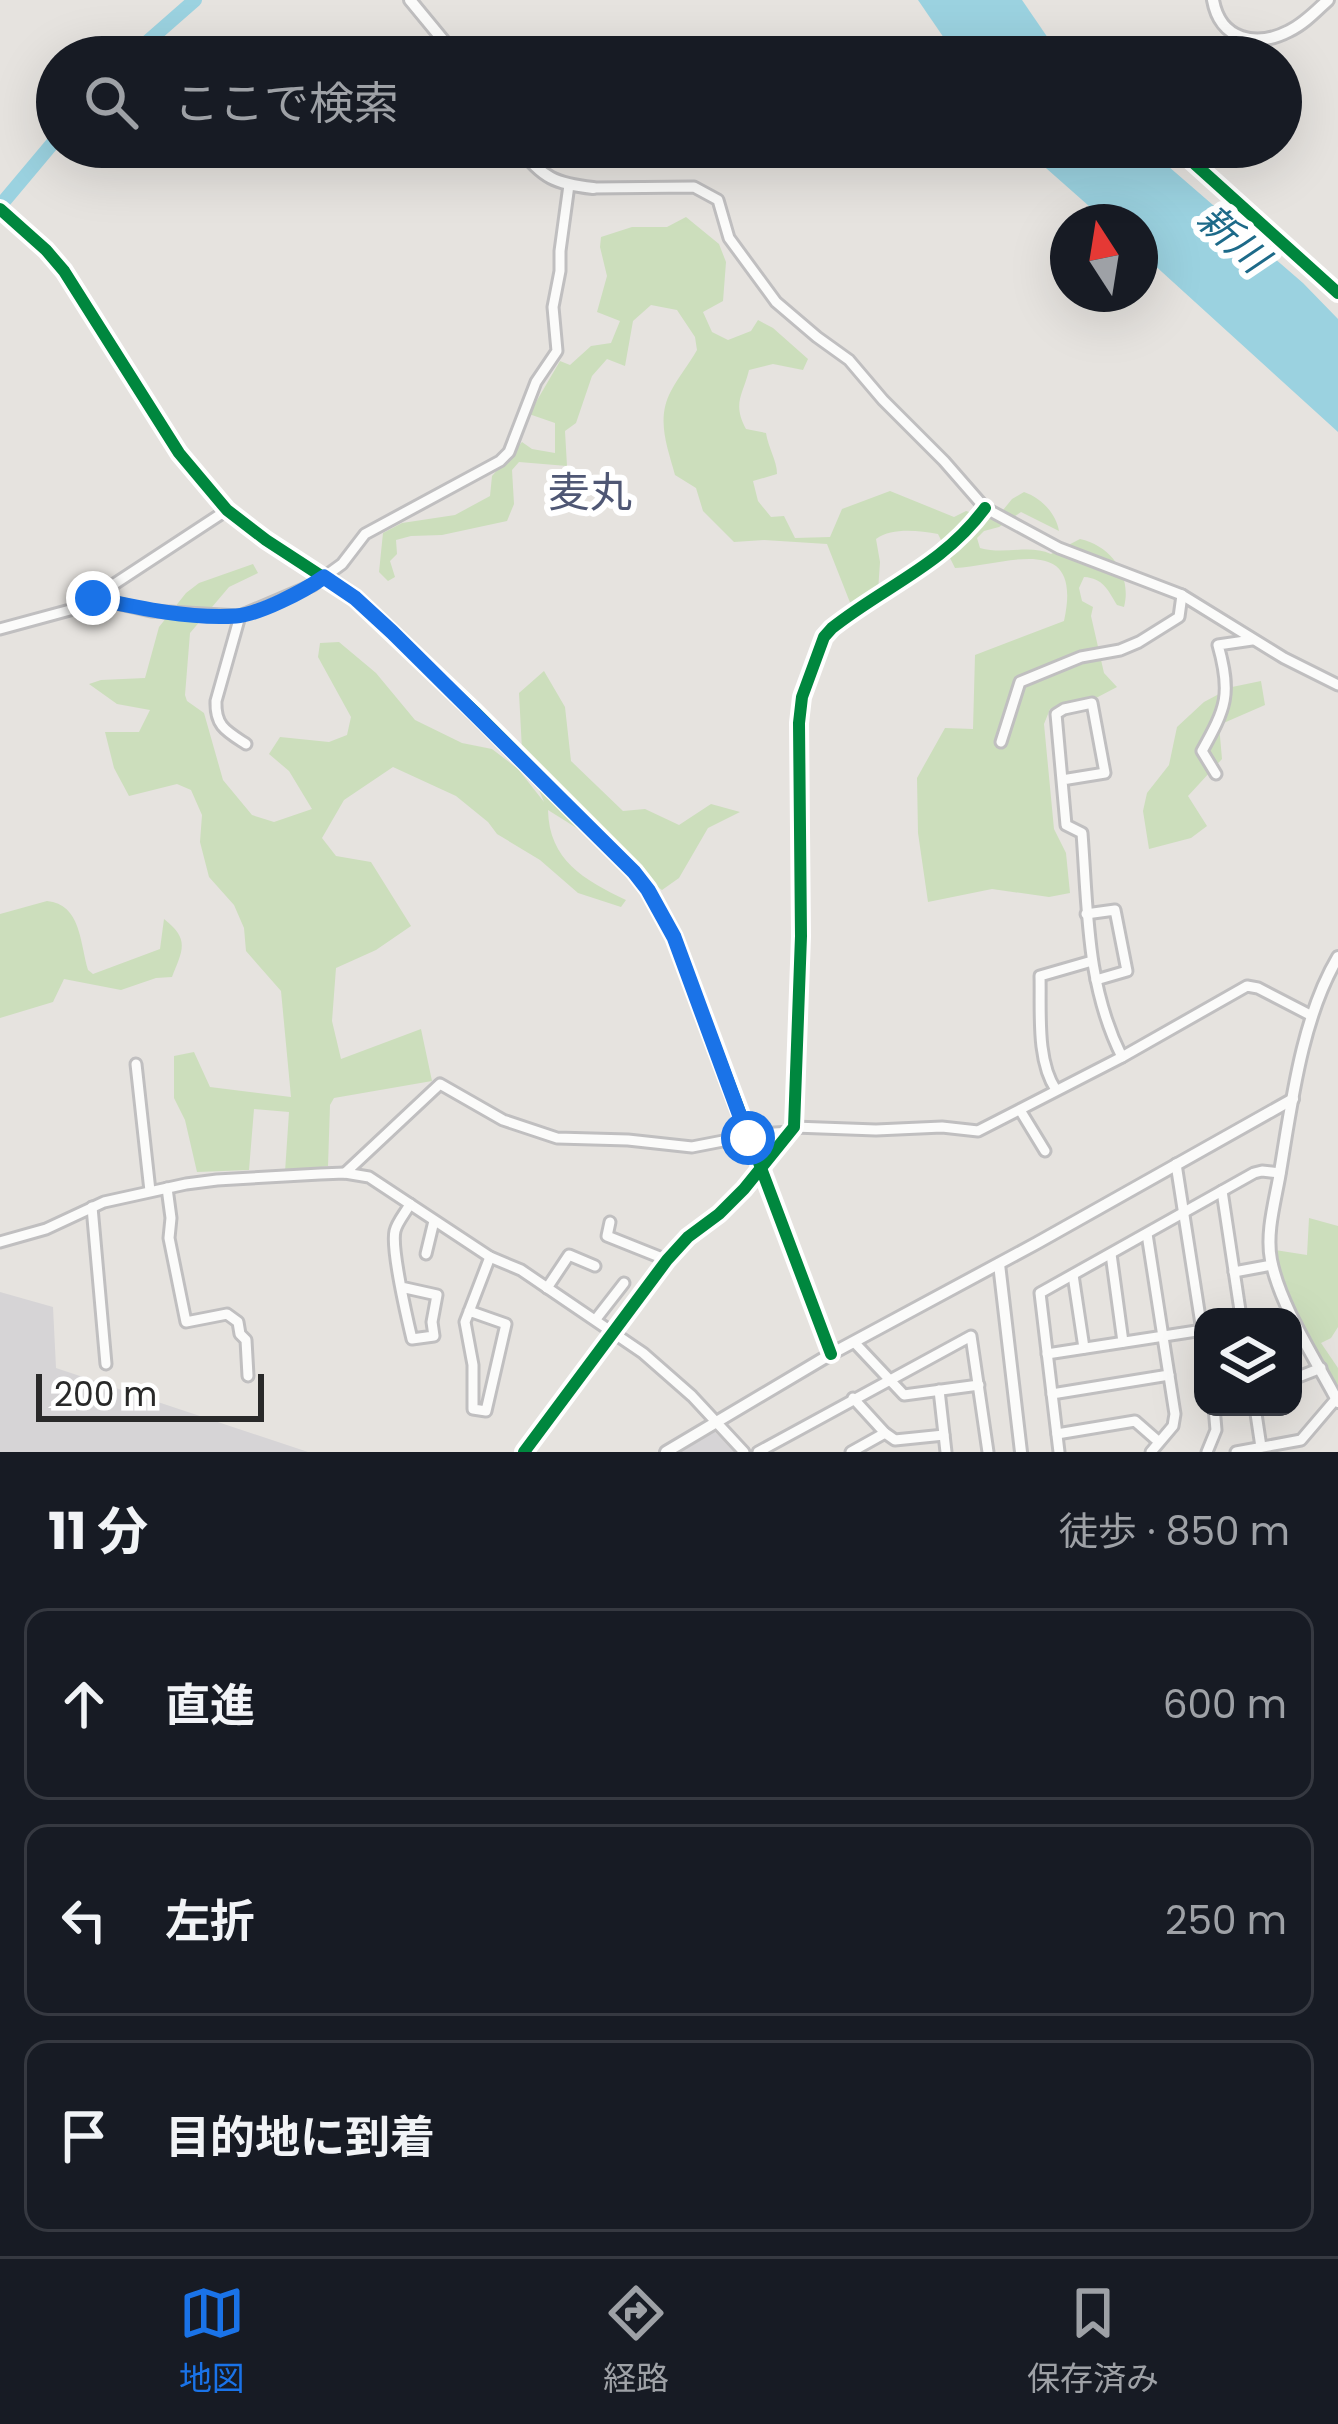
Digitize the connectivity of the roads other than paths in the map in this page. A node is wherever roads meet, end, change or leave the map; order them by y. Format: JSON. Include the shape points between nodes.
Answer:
{"nodes":[{"id":1,"x":410,"y":0,"type":"edge"},
{"id":2,"x":1213,"y":0,"type":"edge"},
{"id":3,"x":1328,"y":0,"type":"edge"},
{"id":4,"x":440,"y":36,"type":"edge"},
{"id":5,"x":1236,"y":36,"type":"edge"},
{"id":6,"x":1277,"y":36,"type":"edge"},
{"id":7,"x":538,"y":168,"type":"edge"},
{"id":8,"x":569,"y":185,"type":"junction"},
{"id":9,"x":593,"y":188,"type":"joint"},
{"id":10,"x":0,"y":208,"type":"edge"},
{"id":11,"x":985,"y":508,"type":"junction"},
{"id":12,"x":227,"y":510,"type":"junction"},
{"id":13,"x":324,"y":577,"type":"junction"},
{"id":14,"x":1182,"y":595,"type":"junction"},
{"id":15,"x":93,"y":598,"type":"junction"},
{"id":16,"x":240,"y":616,"type":"junction"},
{"id":17,"x":0,"y":628,"type":"edge"},
{"id":18,"x":1255,"y":640,"type":"junction"},
{"id":19,"x":1338,"y":685,"type":"edge"},
{"id":20,"x":1001,"y":742,"type":"dead end"},
{"id":21,"x":246,"y":744,"type":"dead end"},
{"id":22,"x":1216,"y":775,"type":"dead end"},
{"id":23,"x":1062,"y":780,"type":"junction"},
{"id":24,"x":1086,"y":914,"type":"junction"},
{"id":25,"x":1338,"y":957,"type":"edge"},
{"id":26,"x":1092,"y":961,"type":"junction"},
{"id":27,"x":1096,"y":980,"type":"junction"},
{"id":28,"x":1312,"y":1016,"type":"junction"},
{"id":29,"x":1122,"y":1057,"type":"junction"},
{"id":30,"x":136,"y":1064,"type":"dead end"},
{"id":31,"x":1056,"y":1090,"type":"junction"},
{"id":32,"x":1293,"y":1099,"type":"junction"},
{"id":33,"x":1020,"y":1110,"type":"junction"},
{"id":34,"x":792,"y":1130,"type":"junction"},
{"id":35,"x":748,"y":1138,"type":"junction"},
{"id":36,"x":1045,"y":1151,"type":"dead end"},
{"id":37,"x":1176,"y":1164,"type":"junction"},
{"id":38,"x":760,"y":1169,"type":"junction"},
{"id":39,"x":344,"y":1173,"type":"junction"},
{"id":40,"x":1280,"y":1174,"type":"junction"},
{"id":41,"x":167,"y":1188,"type":"junction"},
{"id":42,"x":150,"y":1191,"type":"junction"},
{"id":43,"x":1222,"y":1191,"type":"junction"},
{"id":44,"x":410,"y":1204,"type":"junction"},
{"id":45,"x":92,"y":1207,"type":"junction"},
{"id":46,"x":1184,"y":1212,"type":"junction"},
{"id":47,"x":434,"y":1221,"type":"junction"},
{"id":48,"x":610,"y":1222,"type":"dead end"},
{"id":49,"x":1147,"y":1234,"type":"junction"},
{"id":50,"x":0,"y":1242,"type":"edge"},
{"id":51,"x":425,"y":1254,"type":"dead end"},
{"id":52,"x":1111,"y":1254,"type":"junction"},
{"id":53,"x":490,"y":1257,"type":"junction"},
{"id":54,"x":668,"y":1260,"type":"junction"},
{"id":55,"x":999,"y":1264,"type":"junction"},
{"id":56,"x":1272,"y":1265,"type":"junction"},
{"id":57,"x":595,"y":1266,"type":"dead end"},
{"id":58,"x":1234,"y":1272,"type":"junction"},
{"id":59,"x":1073,"y":1275,"type":"junction"},
{"id":60,"x":623,"y":1283,"type":"dead end"},
{"id":61,"x":401,"y":1287,"type":"junction"},
{"id":62,"x":547,"y":1288,"type":"junction"},
{"id":63,"x":1199,"y":1308,"type":"edge"},
{"id":64,"x":1240,"y":1308,"type":"edge"},
{"id":65,"x":469,"y":1311,"type":"junction"},
{"id":66,"x":596,"y":1319,"type":"junction"},
{"id":67,"x":613,"y":1331,"type":"junction"},
{"id":68,"x":1194,"y":1333,"type":"edge"},
{"id":69,"x":1162,"y":1336,"type":"junction"},
{"id":70,"x":854,"y":1342,"type":"junction"},
{"id":71,"x":1123,"y":1342,"type":"junction"},
{"id":72,"x":1084,"y":1348,"type":"junction"},
{"id":73,"x":831,"y":1354,"type":"junction"},
{"id":74,"x":1047,"y":1354,"type":"junction"},
{"id":75,"x":106,"y":1364,"type":"dead end"},
{"id":76,"x":1321,"y":1368,"type":"junction"},
{"id":77,"x":1169,"y":1375,"type":"junction"},
{"id":78,"x":1302,"y":1375,"type":"edge"},
{"id":79,"x":248,"y":1376,"type":"dead end"},
{"id":80,"x":888,"y":1378,"type":"junction"},
{"id":81,"x":979,"y":1385,"type":"junction"},
{"id":82,"x":939,"y":1390,"type":"junction"},
{"id":83,"x":1052,"y":1394,"type":"junction"},
{"id":84,"x":854,"y":1398,"type":"junction"},
{"id":85,"x":1337,"y":1400,"type":"edge"},
{"id":86,"x":1215,"y":1416,"type":"edge"},
{"id":87,"x":1256,"y":1416,"type":"edge"},
{"id":88,"x":716,"y":1421,"type":"junction"},
{"id":89,"x":885,"y":1433,"type":"junction"},
{"id":90,"x":1057,"y":1434,"type":"junction"},
{"id":91,"x":944,"y":1435,"type":"junction"},
{"id":92,"x":1159,"y":1442,"type":"junction"},
{"id":93,"x":1261,"y":1447,"type":"junction"},
{"id":94,"x":524,"y":1452,"type":"edge"},
{"id":95,"x":666,"y":1452,"type":"edge"},
{"id":96,"x":744,"y":1452,"type":"edge"},
{"id":97,"x":758,"y":1452,"type":"edge"},
{"id":98,"x":851,"y":1452,"type":"edge"},
{"id":99,"x":946,"y":1452,"type":"edge"},
{"id":100,"x":988,"y":1452,"type":"edge"},
{"id":101,"x":1021,"y":1452,"type":"edge"},
{"id":102,"x":1059,"y":1452,"type":"edge"},
{"id":103,"x":1151,"y":1452,"type":"edge"},
{"id":104,"x":1208,"y":1452,"type":"edge"},
{"id":105,"x":1236,"y":1452,"type":"edge"}],
"edges":[{"from":1,"to":4,"type":"street"},
{"from":2,"to":5,"type":"street","via":[[1220,22]]},
{"from":3,"to":6,"type":"street"},
{"from":7,"to":8,"type":"street"},
{"from":8,"to":9,"type":"street"},
{"from":8,"to":13,"type":"street","via":[[553,307],[557,351],[509,452],[365,534]]},
{"from":9,"to":11,"type":"street","via":[[694,188],[718,200],[729,238],[776,302],[849,360]]},
{"from":10,"to":12,"type":"street","via":[[64,271],[178,453]]},
{"from":11,"to":14,"type":"street","via":[[1059,548]]},
{"from":11,"to":34,"type":"street","via":[[910,578],[832,628],[802,697]]},
{"from":12,"to":13,"type":"street"},
{"from":12,"to":15,"type":"street"},
{"from":13,"to":16,"type":"street"},
{"from":13,"to":35,"type":"street","via":[[475,712],[648,890],[674,937]]},
{"from":14,"to":18,"type":"street"},
{"from":14,"to":20,"type":"street","via":[[1179,617],[1139,643],[1020,682]]},
{"from":15,"to":16,"type":"street"},
{"from":15,"to":17,"type":"street"},
{"from":16,"to":21,"type":"street","via":[[216,715]]},
{"from":18,"to":19,"type":"street"},
{"from":18,"to":22,"type":"street","via":[[1218,645],[1224,710],[1202,751]]},
{"from":23,"to":23,"type":"street","via":[[1056,714],[1092,703],[1105,773]]},
{"from":23,"to":24,"type":"street","via":[[1066,825],[1082,833]]},
{"from":24,"to":26,"type":"street"},
{"from":24,"to":27,"type":"street","via":[[1115,910],[1127,971]]},
{"from":25,"to":28,"type":"street"},
{"from":26,"to":27,"type":"street"},
{"from":26,"to":31,"type":"street","via":[[1040,976],[1043,1048]]},
{"from":27,"to":29,"type":"street"},
{"from":28,"to":29,"type":"street","via":[[1247,986]]},
{"from":28,"to":32,"type":"street"},
{"from":29,"to":31,"type":"street"},
{"from":30,"to":42,"type":"street"},
{"from":31,"to":33,"type":"street"},
{"from":32,"to":37,"type":"street"},
{"from":32,"to":40,"type":"street"},
{"from":33,"to":34,"type":"street","via":[[977,1131]]},
{"from":33,"to":36,"type":"street"},
{"from":34,"to":35,"type":"street"},
{"from":34,"to":38,"type":"street"},
{"from":35,"to":38,"type":"street"},
{"from":35,"to":39,"type":"street","via":[[692,1147],[557,1138],[503,1120],[440,1084]]},
{"from":37,"to":46,"type":"street"},
{"from":37,"to":55,"type":"street"},
{"from":38,"to":54,"type":"street"},
{"from":38,"to":73,"type":"street"},
{"from":39,"to":41,"type":"street"},
{"from":39,"to":44,"type":"street","via":[[369,1177]]},
{"from":40,"to":43,"type":"street","via":[[1254,1173]]},
{"from":40,"to":56,"type":"street"},
{"from":41,"to":42,"type":"street"},
{"from":41,"to":79,"type":"street","via":[[185,1322],[227,1314],[238,1322]]},
{"from":42,"to":45,"type":"street"},
{"from":43,"to":46,"type":"street"},
{"from":43,"to":58,"type":"street"},
{"from":44,"to":47,"type":"street"},
{"from":44,"to":61,"type":"street","via":[[395,1230]]},
{"from":45,"to":50,"type":"street"},
{"from":45,"to":75,"type":"street"},
{"from":46,"to":49,"type":"street"},
{"from":46,"to":63,"type":"street"},
{"from":47,"to":51,"type":"street"},
{"from":47,"to":53,"type":"street"},
{"from":48,"to":54,"type":"street","via":[[607,1236]]},
{"from":49,"to":52,"type":"street"},
{"from":49,"to":69,"type":"street"},
{"from":52,"to":59,"type":"street"},
{"from":52,"to":71,"type":"street"},
{"from":53,"to":62,"type":"street"},
{"from":53,"to":65,"type":"street"},
{"from":54,"to":67,"type":"street"},
{"from":55,"to":70,"type":"street"},
{"from":55,"to":101,"type":"street"},
{"from":56,"to":58,"type":"street"},
{"from":56,"to":76,"type":"street"},
{"from":57,"to":62,"type":"street","via":[[568,1255]]},
{"from":58,"to":64,"type":"street"},
{"from":59,"to":72,"type":"street"},
{"from":59,"to":74,"type":"street","via":[[1040,1293]]},
{"from":60,"to":66,"type":"street"},
{"from":61,"to":61,"type":"street","via":[[412,1339],[434,1336],[437,1295]]},
{"from":62,"to":66,"type":"street"},
{"from":65,"to":65,"type":"street","via":[[472,1409],[486,1411],[506,1324]]},
{"from":66,"to":67,"type":"street"},
{"from":67,"to":88,"type":"street"},
{"from":67,"to":94,"type":"street"},
{"from":68,"to":69,"type":"street"},
{"from":69,"to":71,"type":"street"},
{"from":69,"to":77,"type":"street"},
{"from":70,"to":73,"type":"street"},
{"from":70,"to":80,"type":"street"},
{"from":71,"to":72,"type":"street"},
{"from":72,"to":74,"type":"street"},
{"from":73,"to":88,"type":"street"},
{"from":74,"to":83,"type":"street"},
{"from":76,"to":78,"type":"street"},
{"from":76,"to":85,"type":"street"},
{"from":77,"to":83,"type":"street"},
{"from":77,"to":92,"type":"street","via":[[1175,1418]]},
{"from":80,"to":81,"type":"street","via":[[971,1336]]},
{"from":80,"to":82,"type":"street","via":[[904,1395]]},
{"from":80,"to":84,"type":"street"},
{"from":81,"to":82,"type":"street"},
{"from":81,"to":100,"type":"street"},
{"from":82,"to":91,"type":"street"},
{"from":83,"to":90,"type":"street"},
{"from":84,"to":89,"type":"street"},
{"from":84,"to":97,"type":"street"},
{"from":85,"to":93,"type":"street","via":[[1300,1440]]},
{"from":86,"to":104,"type":"street"},
{"from":87,"to":93,"type":"street"},
{"from":88,"to":95,"type":"street"},
{"from":88,"to":96,"type":"street"},
{"from":89,"to":91,"type":"street","via":[[901,1441]]},
{"from":89,"to":98,"type":"street"},
{"from":90,"to":92,"type":"street","via":[[1135,1421]]},
{"from":90,"to":102,"type":"street"},
{"from":91,"to":99,"type":"street"},
{"from":92,"to":103,"type":"street"},
{"from":93,"to":105,"type":"street"}]}
